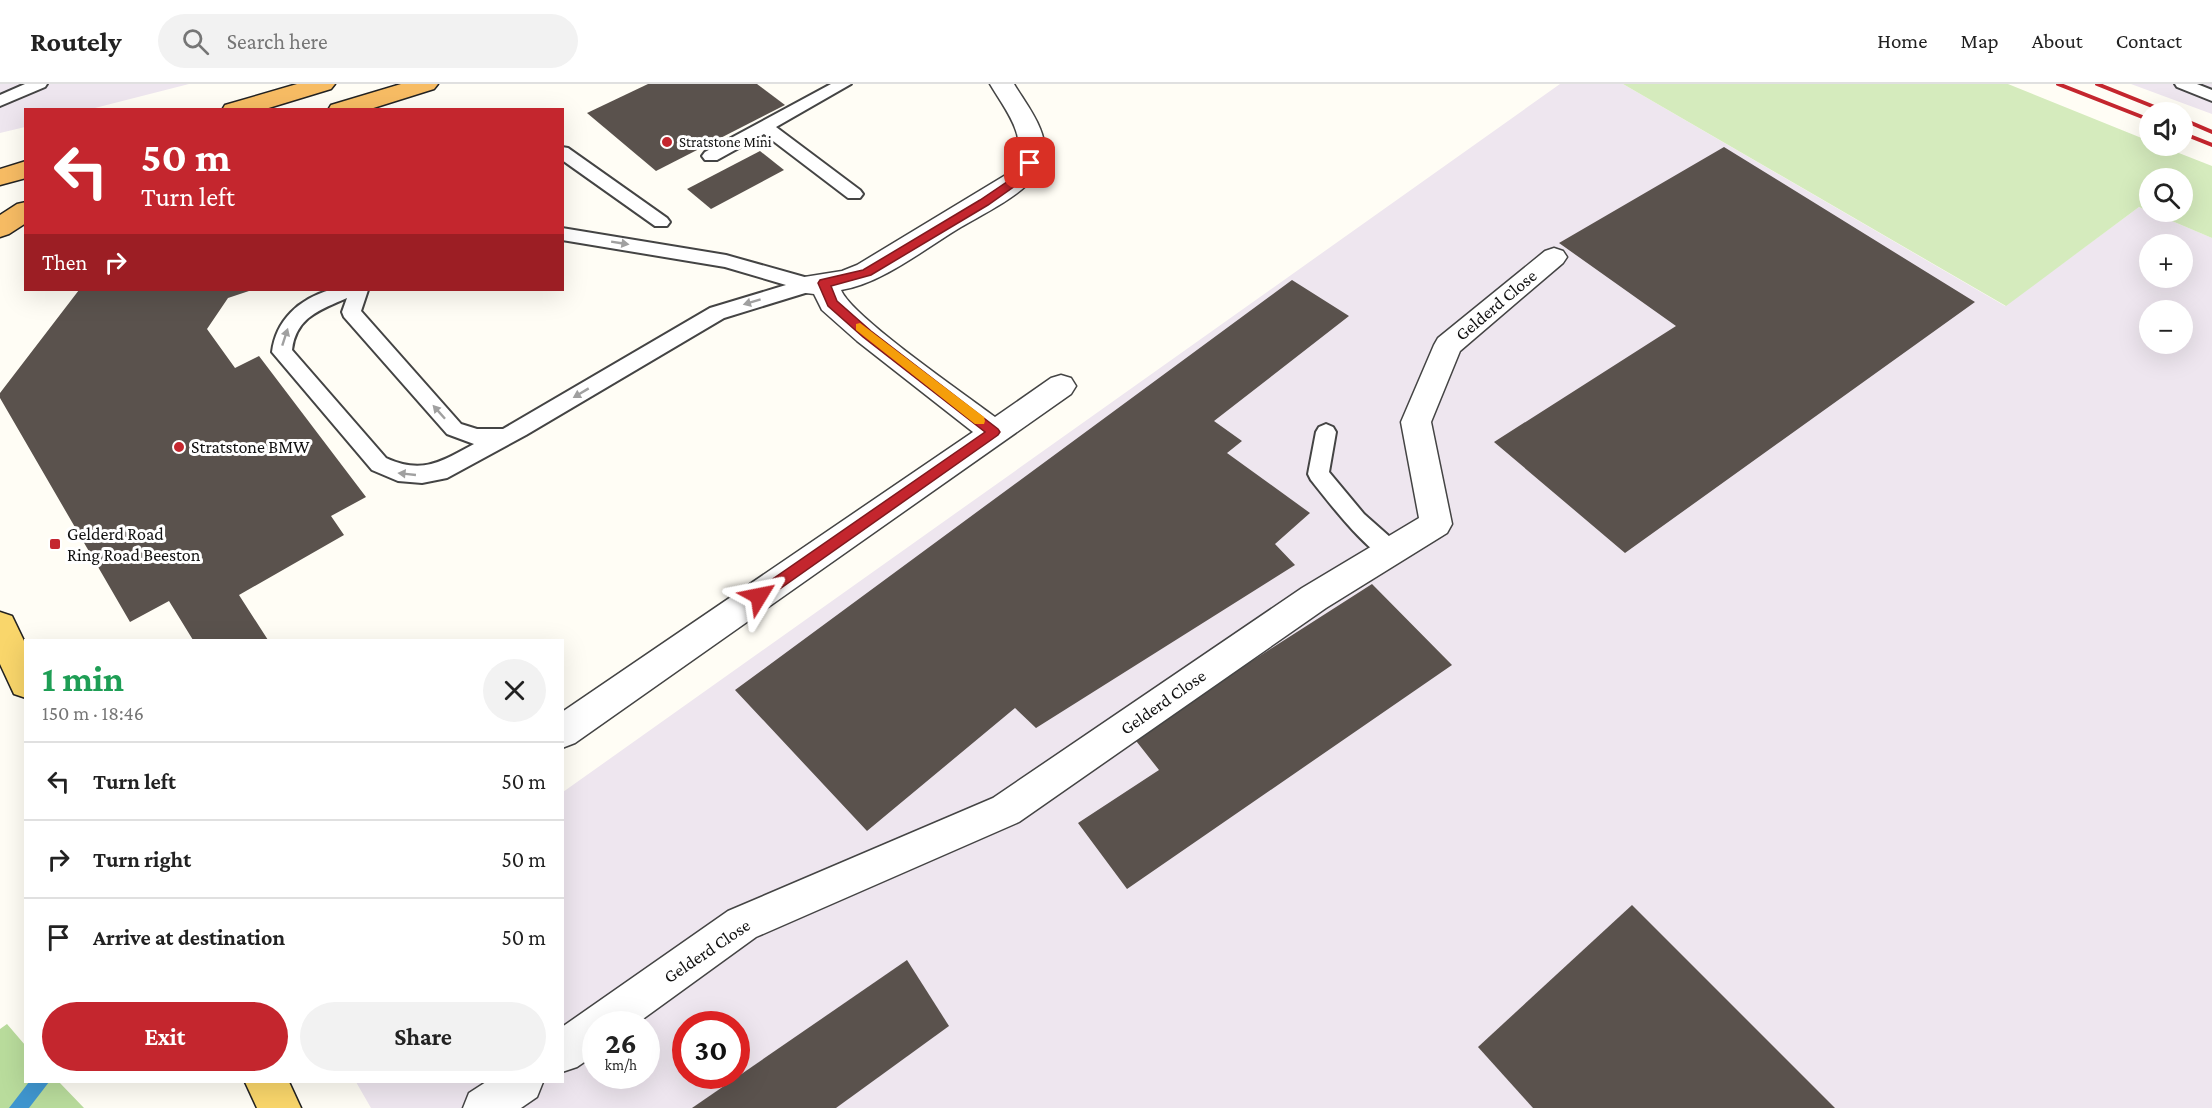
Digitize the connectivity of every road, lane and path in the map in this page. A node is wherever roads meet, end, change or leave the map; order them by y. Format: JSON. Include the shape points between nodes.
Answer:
{"nodes":[{"id":1,"x":39,"y":84,"type":"edge"},
{"id":2,"x":323,"y":84,"type":"edge"},
{"id":3,"x":426,"y":84,"type":"edge"},
{"id":4,"x":843,"y":84,"type":"edge"},
{"id":5,"x":1002,"y":84,"type":"edge"},
{"id":6,"x":2183,"y":84,"type":"edge"},
{"id":7,"x":2212,"y":96,"type":"edge"},
{"id":8,"x":0,"y":101,"type":"edge"},
{"id":9,"x":241,"y":108,"type":"edge"},
{"id":10,"x":347,"y":108,"type":"edge"},
{"id":11,"x":765,"y":127,"type":"junction"},
{"id":12,"x":564,"y":153,"type":"edge"},
{"id":13,"x":711,"y":156,"type":"dead end"},
{"id":14,"x":24,"y":170,"type":"edge"},
{"id":15,"x":0,"y":177,"type":"edge"},
{"id":16,"x":854,"y":194,"type":"dead end"},
{"id":17,"x":24,"y":204,"type":"edge"},
{"id":18,"x":0,"y":211,"type":"edge"},
{"id":19,"x":24,"y":211,"type":"edge"},
{"id":20,"x":661,"y":222,"type":"dead end"},
{"id":21,"x":0,"y":228,"type":"edge"},
{"id":22,"x":564,"y":234,"type":"edge"},
{"id":23,"x":1554,"y":257,"type":"dead end"},
{"id":24,"x":816,"y":284,"type":"junction"},
{"id":25,"x":345,"y":291,"type":"edge"},
{"id":26,"x":359,"y":291,"type":"edge"},
{"id":27,"x":1061,"y":386,"type":"dead end"},
{"id":28,"x":994,"y":432,"type":"junction"},
{"id":29,"x":1326,"y":432,"type":"dead end"},
{"id":30,"x":509,"y":435,"type":"junction"},
{"id":31,"x":1391,"y":551,"type":"junction"},
{"id":32,"x":0,"y":626,"type":"edge"},
{"id":33,"x":24,"y":679,"type":"edge"},
{"id":34,"x":564,"y":731,"type":"edge"},
{"id":35,"x":620,"y":1011,"type":"edge"},
{"id":36,"x":582,"y":1038,"type":"edge"},
{"id":37,"x":564,"y":1051,"type":"edge"},
{"id":38,"x":267,"y":1083,"type":"edge"},
{"id":39,"x":521,"y":1083,"type":"edge"},
{"id":40,"x":280,"y":1108,"type":"edge"},
{"id":41,"x":484,"y":1108,"type":"edge"}],
"edges":[{"from":1,"to":8,"type":"lane"},
{"from":2,"to":9,"type":"highway"},
{"from":3,"to":10,"type":"highway"},
{"from":4,"to":11,"type":"lane"},
{"from":5,"to":24,"type":"street","via":[[1029,130],[1032,147],[1030,163],[1018,179],[867,272]]},
{"from":6,"to":7,"type":"lane"},
{"from":11,"to":13,"type":"lane"},
{"from":11,"to":16,"type":"lane"},
{"from":12,"to":20,"type":"lane"},
{"from":14,"to":15,"type":"highway"},
{"from":17,"to":18,"type":"highway"},
{"from":19,"to":21,"type":"highway"},
{"from":22,"to":24,"type":"lane","one_way":true,"via":[[726,261]]},
{"from":23,"to":31,"type":"street","name":"Gelderd Close","via":[[1448,345],[1416,422],[1436,524]]},
{"from":24,"to":28,"type":"street","via":[[867,334]]},
{"from":24,"to":30,"type":"lane","one_way":true,"via":[[717,313]]},
{"from":30,"to":25,"type":"lane","one_way":true,"via":[[440,472],[422,476],[398,473],[379,464],[282,352],[282,337],[290,323],[303,311]]},
{"from":30,"to":26,"type":"lane","one_way":true,"via":[[480,438],[454,429],[351,312]]},
{"from":27,"to":28,"type":"street"},
{"from":28,"to":34,"type":"street"},
{"from":29,"to":31,"type":"lane","via":[[1318,474],[1356,520]]},
{"from":31,"to":35,"type":"street","name":"Gelderd Close","via":[[1314,598],[1006,810],[742,924]]},
{"from":32,"to":33,"type":"main road"},
{"from":36,"to":37,"type":"street"},
{"from":38,"to":40,"type":"main road"},
{"from":39,"to":41,"type":"street"}]}
